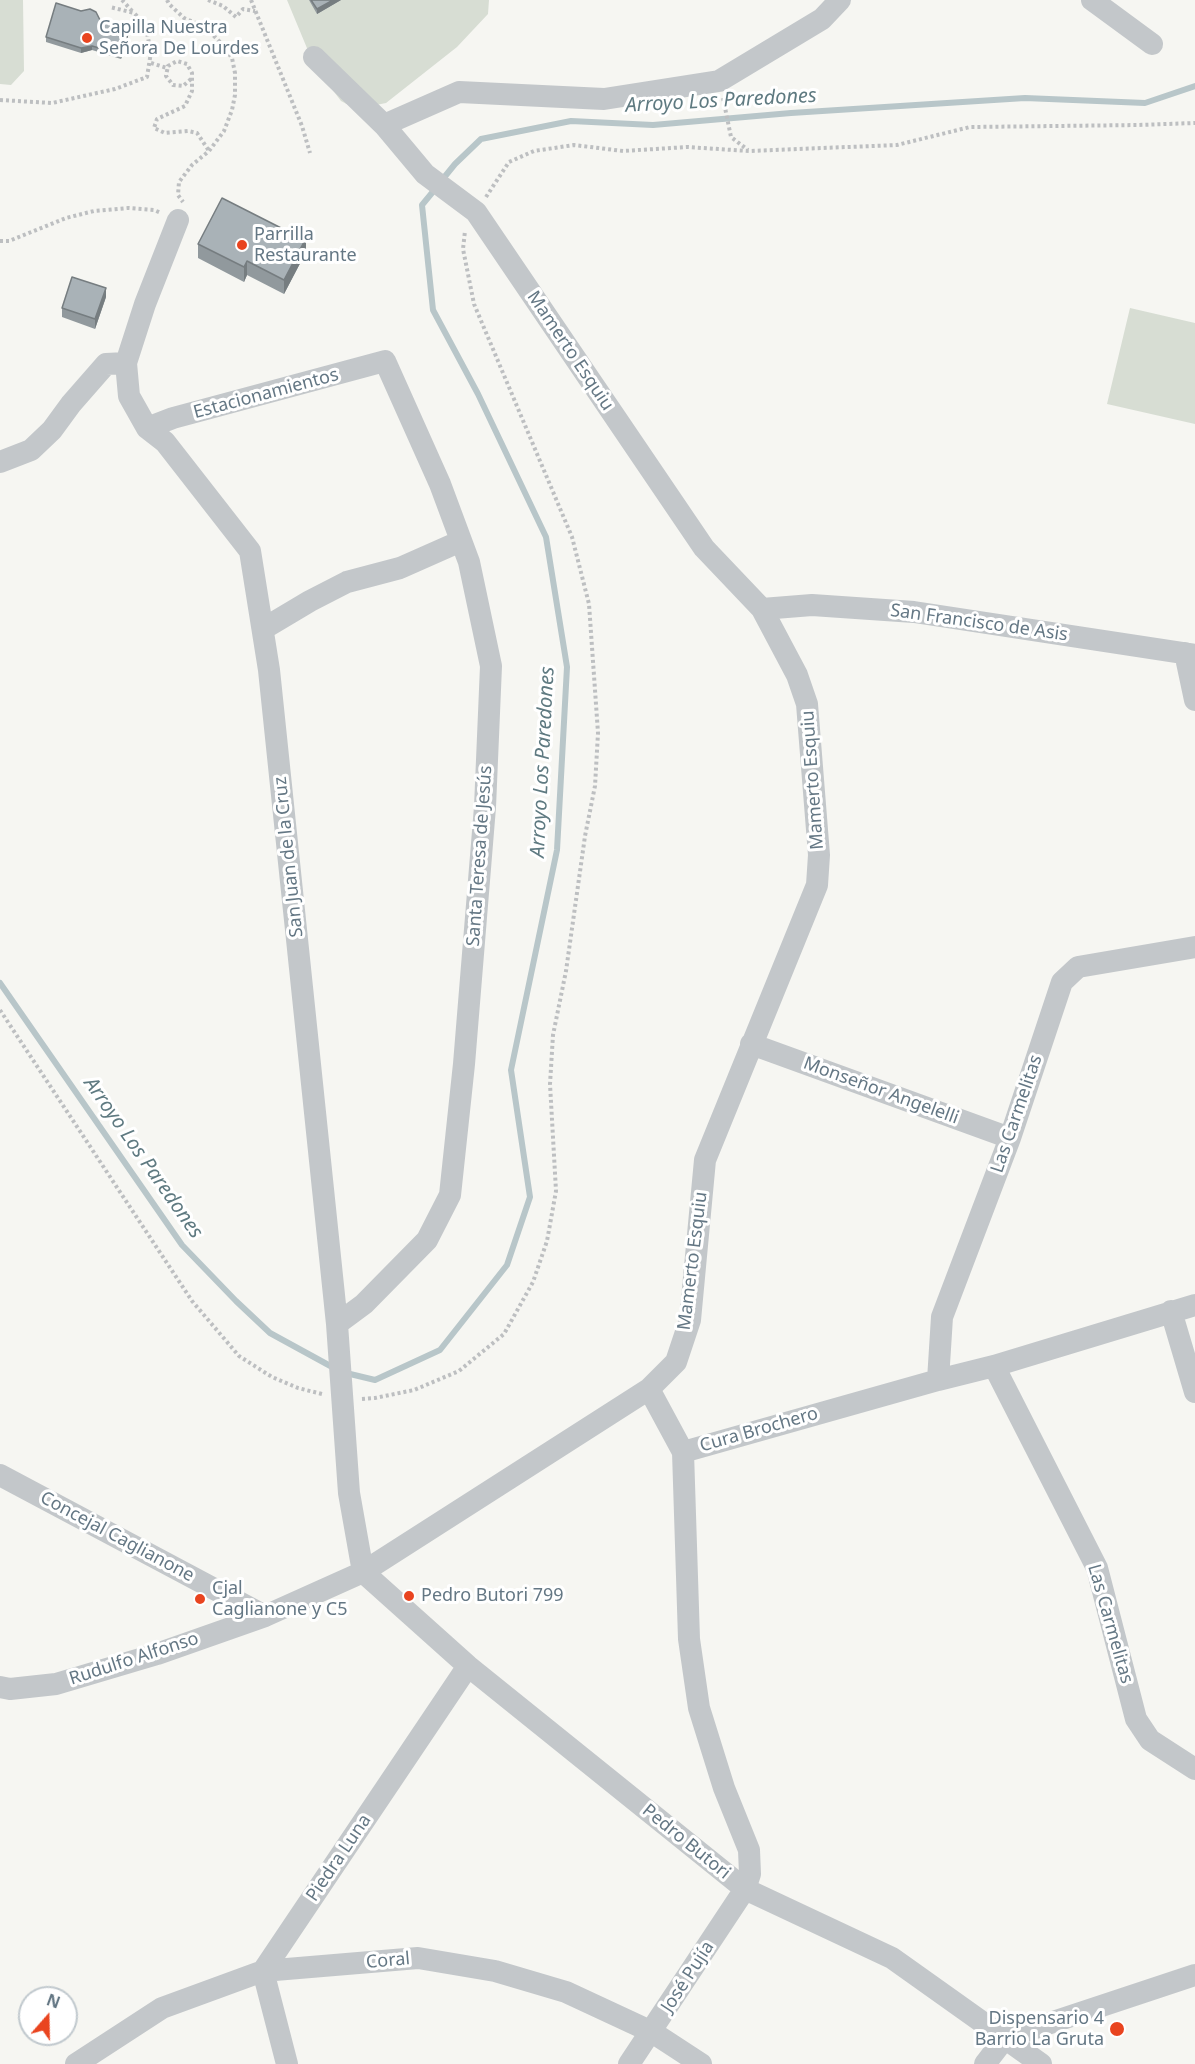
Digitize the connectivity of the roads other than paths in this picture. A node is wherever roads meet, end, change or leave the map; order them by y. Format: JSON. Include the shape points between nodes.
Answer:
{"nodes":[{"id":1,"x":840,"y":0,"type":"edge"},
{"id":2,"x":1092,"y":0,"type":"edge"},
{"id":3,"x":1152,"y":44,"type":"dead end"},
{"id":4,"x":314,"y":57,"type":"dead end"},
{"id":5,"x":384,"y":124,"type":"junction"},
{"id":6,"x":182,"y":214,"type":"road end"},
{"id":7,"x":385,"y":361,"type":"joint"},
{"id":8,"x":126,"y":363,"type":"junction"},
{"id":9,"x":147,"y":428,"type":"junction"},
{"id":10,"x":0,"y":462,"type":"edge"},
{"id":11,"x":461,"y":541,"type":"junction"},
{"id":12,"x":762,"y":609,"type":"junction"},
{"id":13,"x":263,"y":629,"type":"junction"},
{"id":14,"x":1190,"y":654,"type":"edge"},
{"id":15,"x":1195,"y":700,"type":"edge"},
{"id":16,"x":1195,"y":947,"type":"edge"},
{"id":17,"x":751,"y":1044,"type":"junction"},
{"id":18,"x":1010,"y":1138,"type":"junction"},
{"id":19,"x":1195,"y":1305,"type":"edge"},
{"id":20,"x":1171,"y":1311,"type":"junction"},
{"id":21,"x":337,"y":1324,"type":"junction"},
{"id":22,"x":993,"y":1366,"type":"junction"},
{"id":23,"x":938,"y":1380,"type":"junction"},
{"id":24,"x":650,"y":1389,"type":"junction"},
{"id":25,"x":1195,"y":1392,"type":"edge"},
{"id":26,"x":683,"y":1452,"type":"junction"},
{"id":27,"x":0,"y":1475,"type":"edge"},
{"id":28,"x":363,"y":1572,"type":"junction"},
{"id":29,"x":265,"y":1616,"type":"junction"},
{"id":30,"x":468,"y":1666,"type":"junction"},
{"id":31,"x":0,"y":1687,"type":"edge"},
{"id":32,"x":1195,"y":1769,"type":"edge"},
{"id":33,"x":745,"y":1889,"type":"junction"},
{"id":34,"x":263,"y":1971,"type":"junction"},
{"id":35,"x":1195,"y":1975,"type":"edge"},
{"id":36,"x":652,"y":2032,"type":"junction"},
{"id":37,"x":1005,"y":2038,"type":"junction"},
{"id":38,"x":76,"y":2064,"type":"edge"},
{"id":39,"x":287,"y":2064,"type":"edge"},
{"id":40,"x":629,"y":2064,"type":"edge"},
{"id":41,"x":701,"y":2064,"type":"edge"},
{"id":42,"x":985,"y":2064,"type":"edge"},
{"id":43,"x":1041,"y":2064,"type":"edge"}],
"edges":[{"from":1,"to":5,"type":"street","via":[[822,19],[719,81],[604,99],[459,92]]},
{"from":2,"to":3,"type":"street"},
{"from":4,"to":5,"type":"street","name":"Mamerto Esquiu"},
{"from":5,"to":12,"type":"street","name":"Mamerto Esquiu","via":[[425,174],[476,212],[704,548]]},
{"from":6,"to":8,"type":"street"},
{"from":7,"to":9,"type":"street","name":"Estacionamientos"},
{"from":7,"to":11,"type":"street","name":"Santa Teresa de Jesús"},
{"from":8,"to":9,"type":"street","name":"San Juan de la Cruz","via":[[129,396]]},
{"from":8,"to":10,"type":"street","via":[[106,364],[31,450]]},
{"from":9,"to":13,"type":"street","name":"San Juan de la Cruz","via":[[165,442],[250,551]]},
{"from":11,"to":13,"type":"street","via":[[399,568],[346,582]]},
{"from":11,"to":21,"type":"street","name":"Santa Teresa de Jesús","via":[[491,666],[485,807],[450,1195],[427,1240],[364,1304]]},
{"from":12,"to":14,"type":"street","name":"San Francisco de Asis","via":[[812,605],[914,612]]},
{"from":12,"to":17,"type":"street","name":"Mamerto Esquiu","via":[[797,675],[807,704],[819,855],[817,885]]},
{"from":13,"to":21,"type":"street","name":"San Juan de la Cruz"},
{"from":14,"to":15,"type":"street"},
{"from":16,"to":18,"type":"street","name":"Las Carmelitas","via":[[1078,967],[1062,982]]},
{"from":17,"to":18,"type":"street","name":"Monseñor Angelelli"},
{"from":17,"to":24,"type":"street","name":"Mamerto Esquiu","via":[[705,1160],[690,1320],[676,1362]]},
{"from":18,"to":23,"type":"street","name":"Las Carmelitas","via":[[942,1317]]},
{"from":19,"to":20,"type":"street","name":"Cura Brochero"},
{"from":20,"to":22,"type":"street","name":"Cura Brochero"},
{"from":20,"to":25,"type":"street"},
{"from":21,"to":28,"type":"street","name":"San Juan de la Cruz","via":[[349,1493]]},
{"from":22,"to":23,"type":"street","name":"Cura Brochero"},
{"from":22,"to":32,"type":"street","name":"Las Carmelitas","via":[[1097,1568],[1136,1719],[1150,1740]]},
{"from":23,"to":26,"type":"street","name":"Cura Brochero"},
{"from":24,"to":26,"type":"street","name":"Cura Brochero"},
{"from":24,"to":28,"type":"street"},
{"from":26,"to":33,"type":"street","via":[[689,1639],[699,1708],[749,1850],[750,1874]]},
{"from":27,"to":29,"type":"street","name":"Concejal Caglianone"},
{"from":28,"to":29,"type":"street","name":"Rudulfo Alfonso"},
{"from":28,"to":30,"type":"street","name":"Pedro Butori"},
{"from":29,"to":31,"type":"street","name":"Rudulfo Alfonso","via":[[56,1684]]},
{"from":30,"to":33,"type":"street","name":"Pedro Butori"},
{"from":30,"to":34,"type":"street","name":"Piedra Luna"},
{"from":33,"to":36,"type":"street","name":"José Pujía"},
{"from":33,"to":37,"type":"street","name":"Pedro Butori","via":[[892,1958]]},
{"from":34,"to":36,"type":"street","name":"Coral","via":[[418,1958],[495,1971],[566,1992]]},
{"from":34,"to":38,"type":"street","name":"Coral","via":[[162,2008]]},
{"from":34,"to":39,"type":"street"},
{"from":35,"to":37,"type":"street"},
{"from":36,"to":40,"type":"street","name":"José Pujía"},
{"from":36,"to":41,"type":"street","name":"Coral"},
{"from":37,"to":42,"type":"street"},
{"from":37,"to":43,"type":"street","name":"Pedro Butori"}]}
